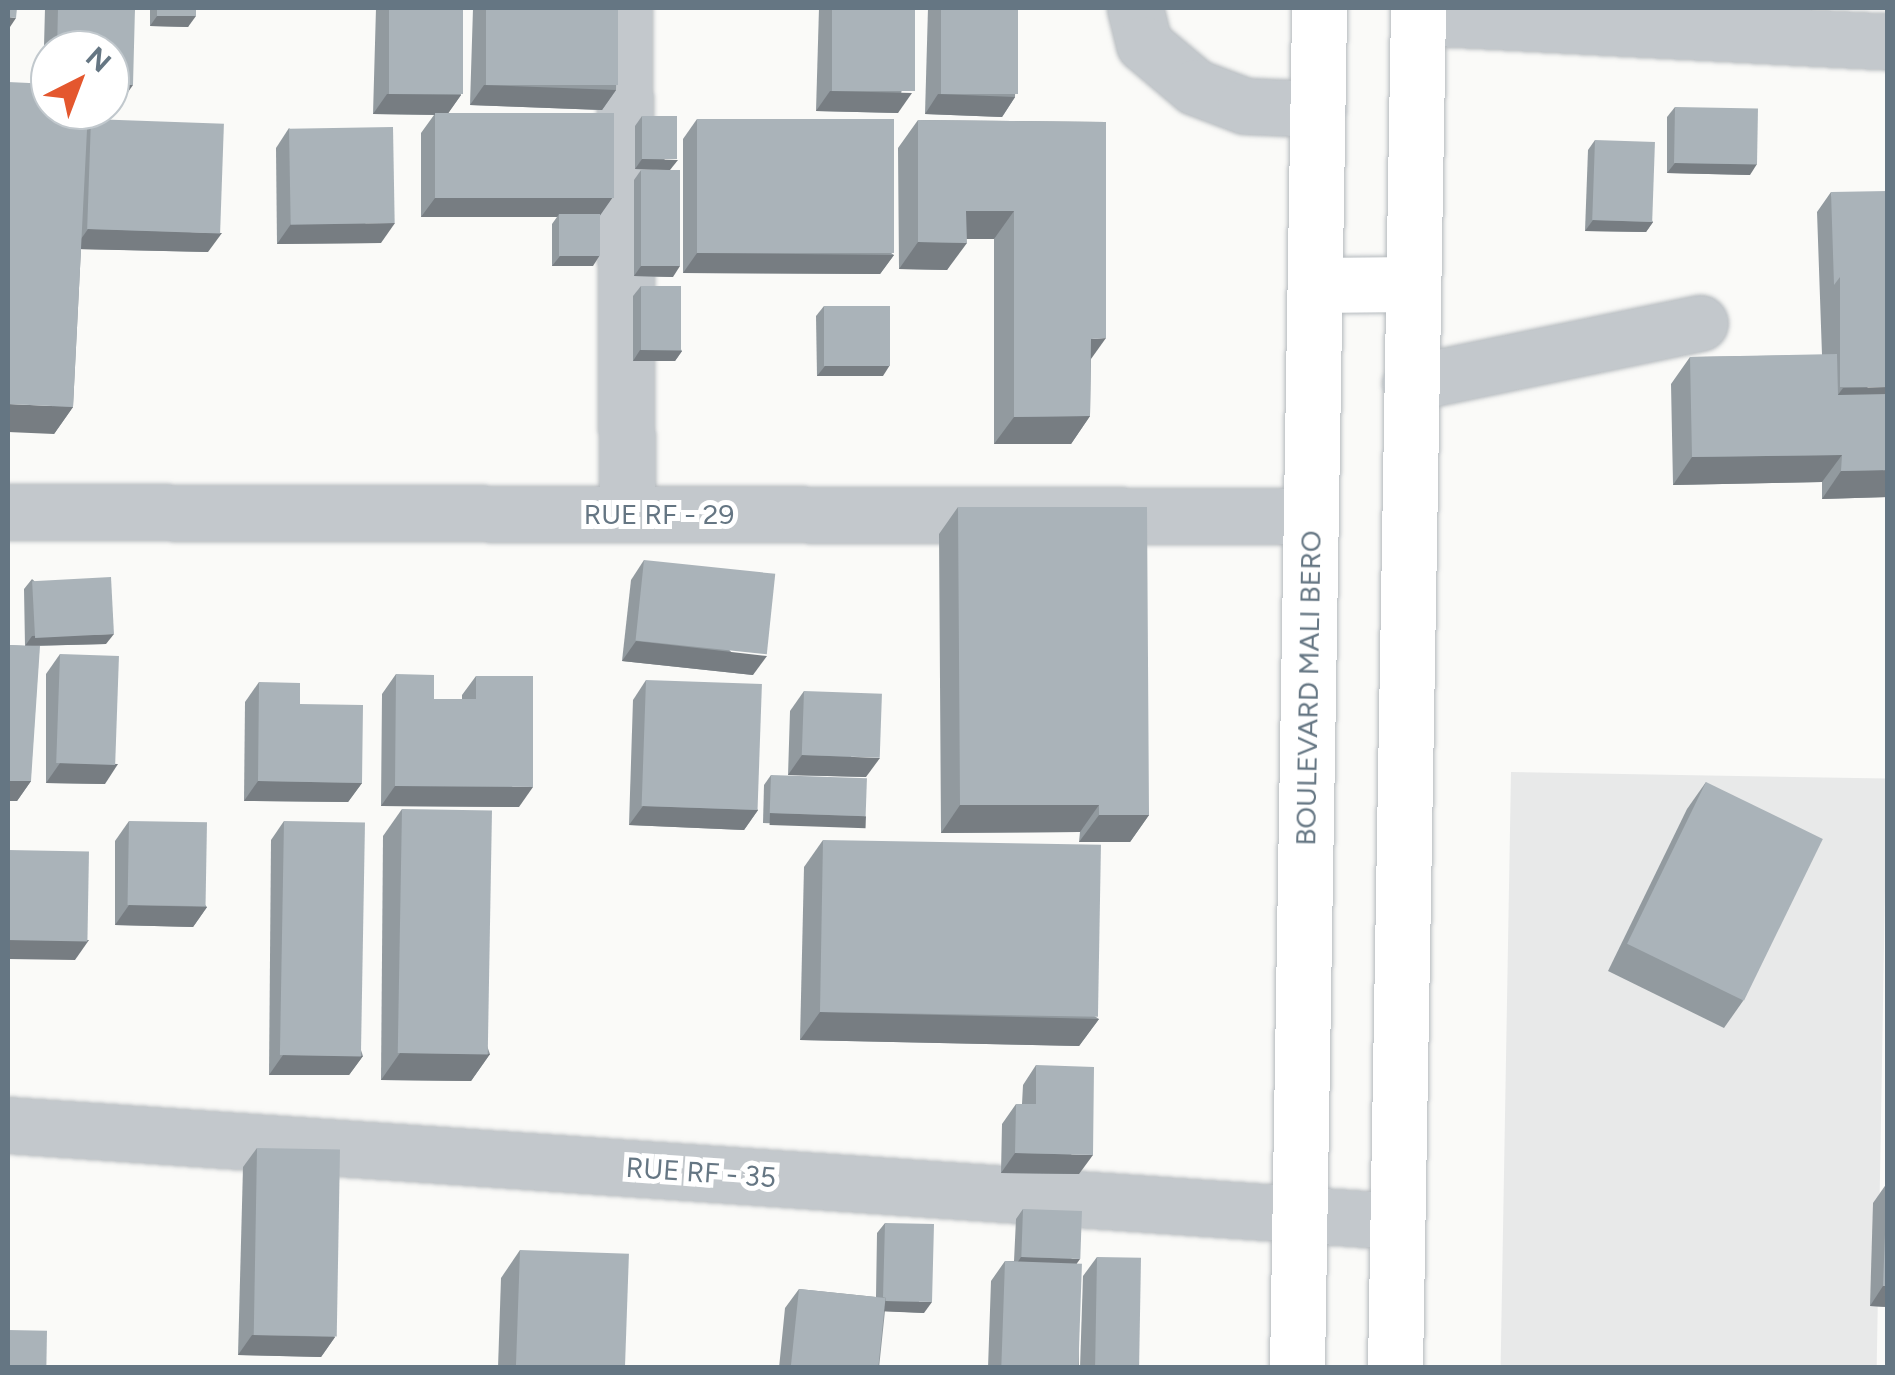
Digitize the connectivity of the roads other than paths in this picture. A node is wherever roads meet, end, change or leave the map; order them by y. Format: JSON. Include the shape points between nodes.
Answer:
{"nodes":[{"id":1,"x":624,"y":8,"type":"edge"},
{"id":2,"x":1135,"y":8,"type":"edge"},
{"id":3,"x":1319,"y":8,"type":"edge"},
{"id":4,"x":1418,"y":12,"type":"edge"},
{"id":5,"x":1888,"y":42,"type":"edge"},
{"id":6,"x":1318,"y":109,"type":"junction"},
{"id":7,"x":1316,"y":284,"type":"junction"},
{"id":8,"x":1412,"y":284,"type":"junction"},
{"id":9,"x":1700,"y":323,"type":"dead end"},
{"id":10,"x":1410,"y":383,"type":"junction"},
{"id":11,"x":8,"y":512,"type":"edge"},
{"id":12,"x":627,"y":514,"type":"junction"},
{"id":13,"x":1310,"y":516,"type":"junction"},
{"id":14,"x":8,"y":1125,"type":"edge"},
{"id":15,"x":1304,"y":1212,"type":"junction"},
{"id":16,"x":1394,"y":1220,"type":"junction"},
{"id":17,"x":1297,"y":1368,"type":"edge"},
{"id":18,"x":1395,"y":1368,"type":"edge"}],
"edges":[{"from":1,"to":12,"type":"street"},
{"from":2,"to":6,"type":"street","via":[[1144,44],[1194,87],[1245,106]]},
{"from":3,"to":6,"type":"main road","name":"BOULEVARD MALI BERO"},
{"from":4,"to":5,"type":"street"},
{"from":4,"to":8,"type":"main road"},
{"from":6,"to":7,"type":"main road","name":"BOULEVARD MALI BERO"},
{"from":7,"to":8,"type":"main road"},
{"from":7,"to":13,"type":"main road","name":"BOULEVARD MALI BERO"},
{"from":8,"to":10,"type":"main road"},
{"from":9,"to":10,"type":"street"},
{"from":10,"to":16,"type":"main road"},
{"from":11,"to":12,"type":"street","name":"RUE RF - 29"},
{"from":12,"to":13,"type":"street","name":"RUE RF - 29"},
{"from":13,"to":15,"type":"main road","name":"BOULEVARD MALI BERO"},
{"from":14,"to":15,"type":"street","name":"RUE RF - 35"},
{"from":15,"to":16,"type":"street","name":"RUE RF - 35"},
{"from":15,"to":17,"type":"main road","name":"BOULEVARD MALI BERO"},
{"from":16,"to":18,"type":"main road"}]}
